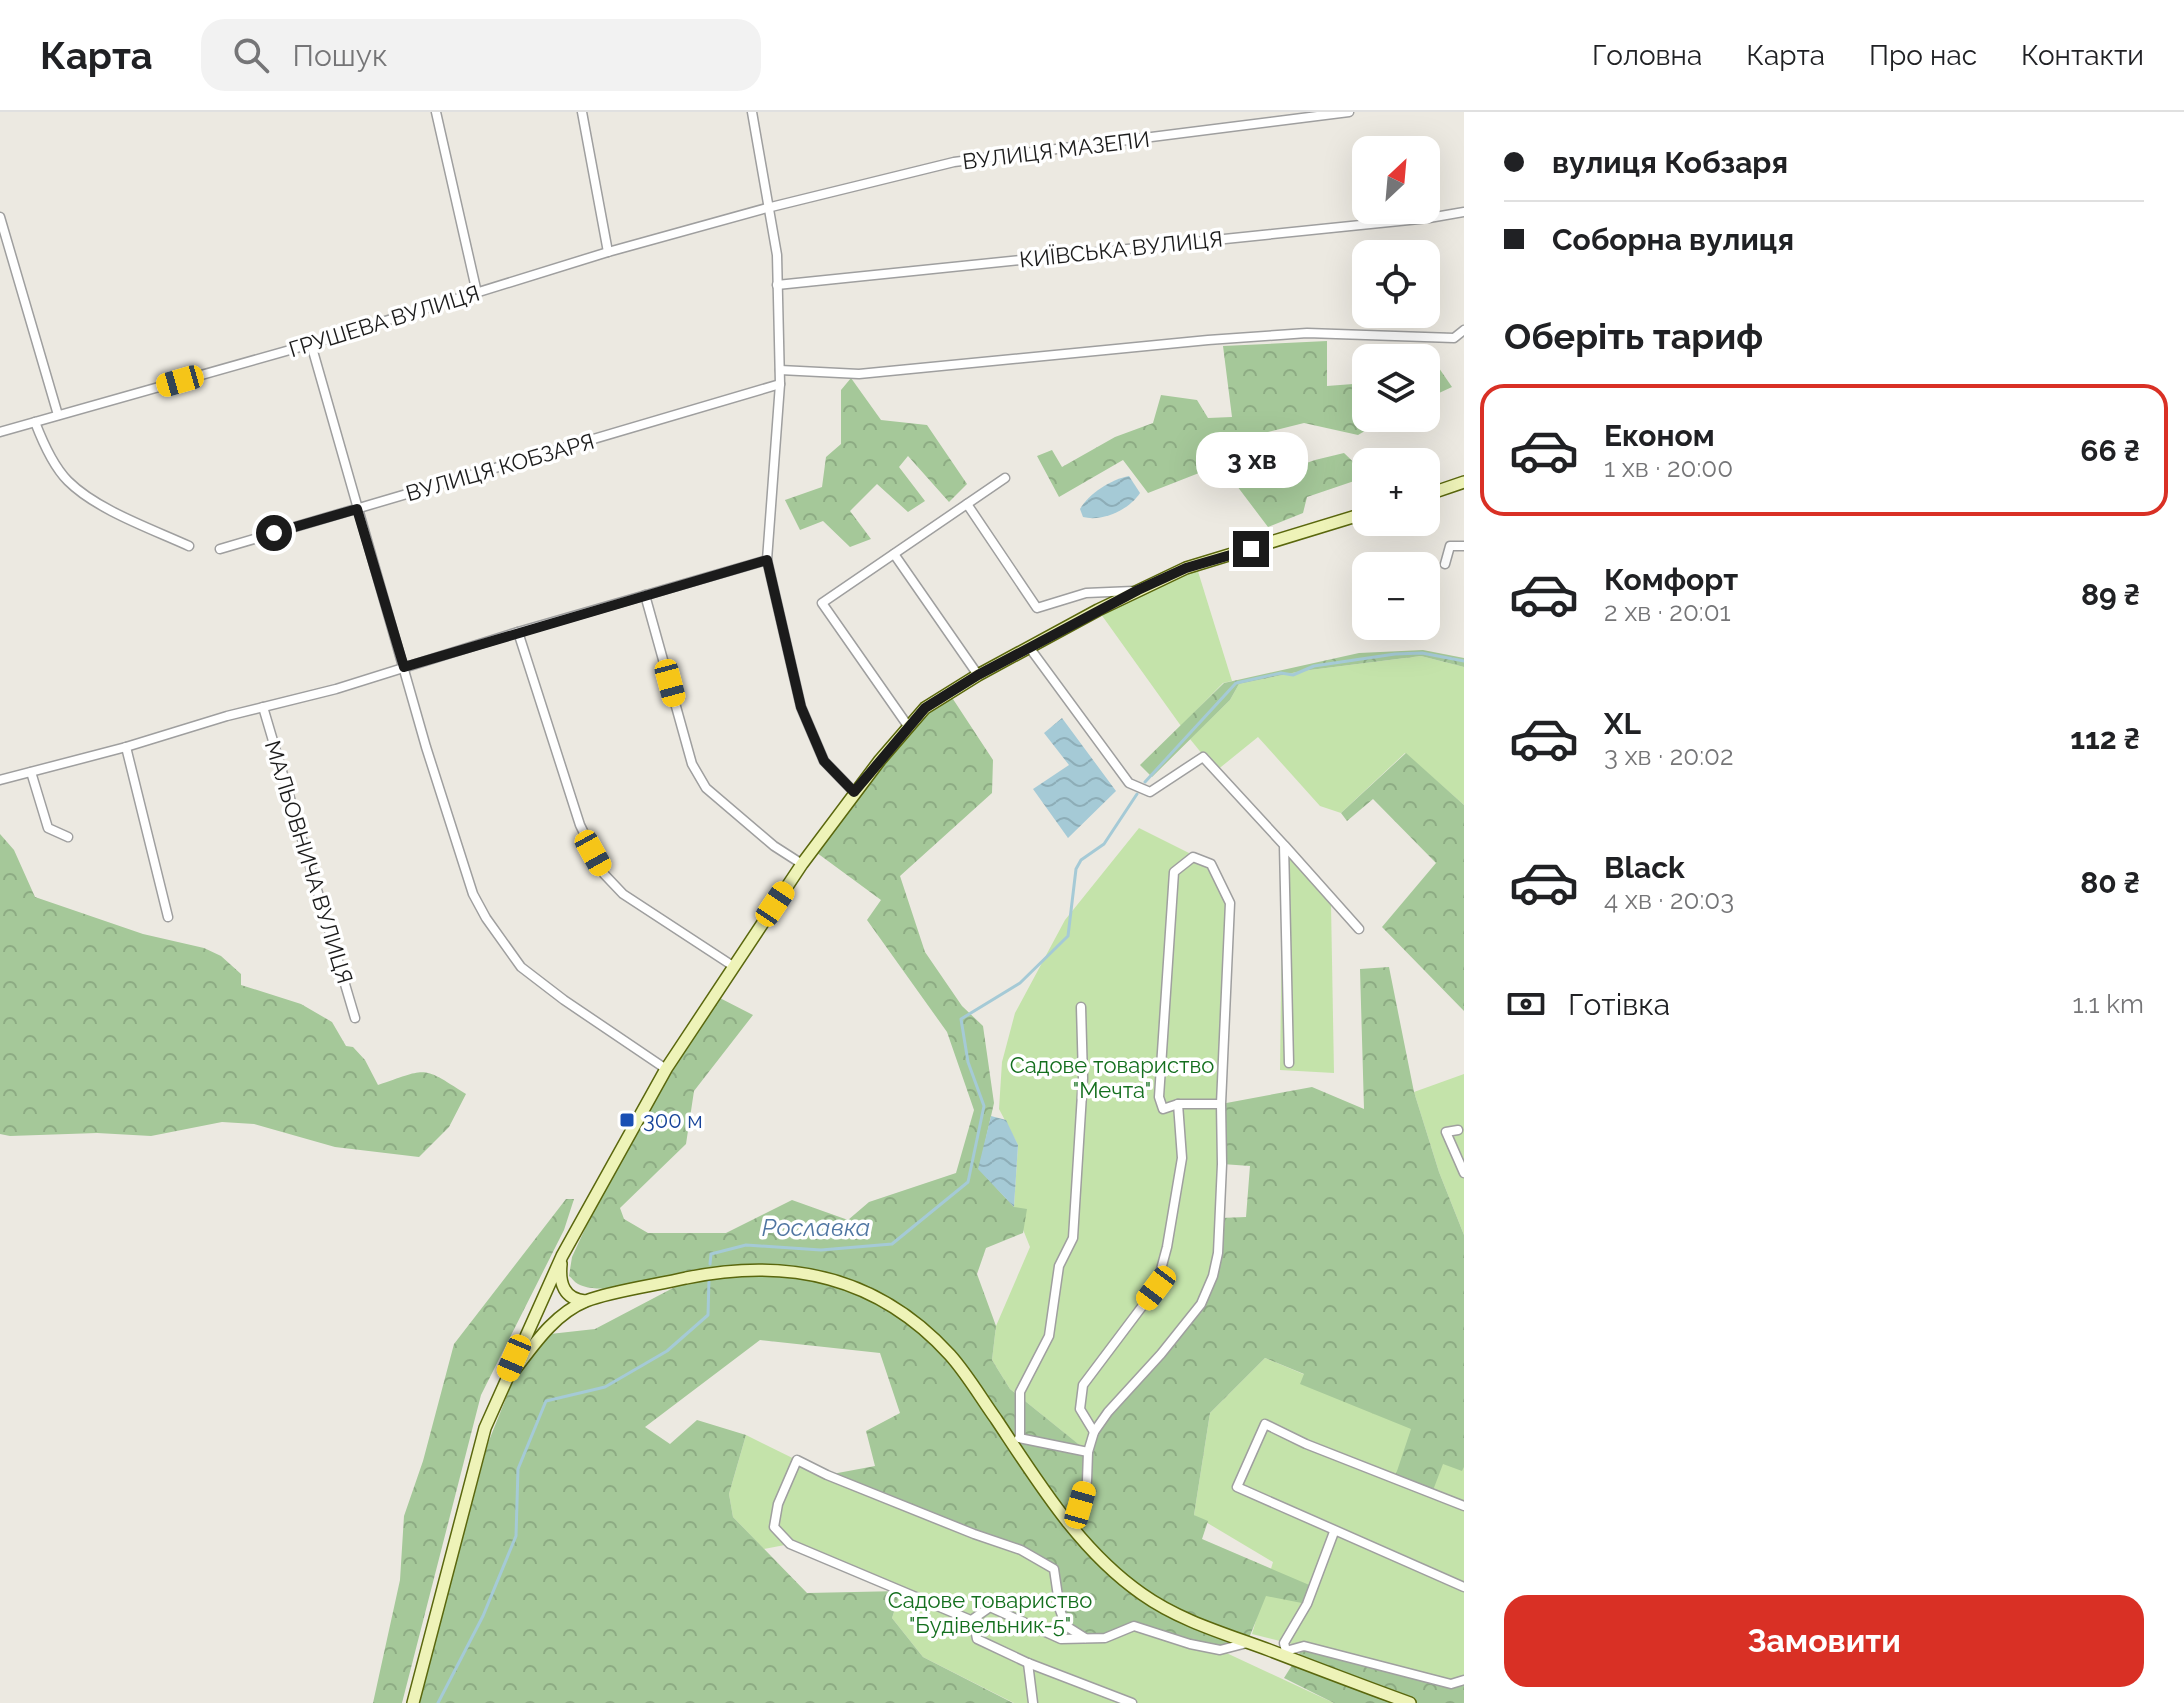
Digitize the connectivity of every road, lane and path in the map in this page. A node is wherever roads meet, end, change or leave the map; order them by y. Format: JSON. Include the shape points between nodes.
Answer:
{"nodes":[{"id":1,"x":436,"y":112,"type":"edge"},
{"id":2,"x":582,"y":112,"type":"edge"},
{"id":3,"x":752,"y":112,"type":"edge"},
{"id":4,"x":1349,"y":112,"type":"edge"},
{"id":5,"x":1289,"y":116,"type":"edge"},
{"id":6,"x":767,"y":208,"type":"junction"},
{"id":7,"x":1464,"y":212,"type":"edge"},
{"id":8,"x":0,"y":217,"type":"edge"},
{"id":9,"x":608,"y":252,"type":"junction"},
{"id":10,"x":777,"y":285,"type":"junction"},
{"id":11,"x":477,"y":293,"type":"junction"},
{"id":12,"x":1464,"y":330,"type":"edge"},
{"id":13,"x":311,"y":344,"type":"junction"},
{"id":14,"x":780,"y":370,"type":"junction"},
{"id":15,"x":780,"y":384,"type":"junction"},
{"id":16,"x":58,"y":415,"type":"junction"},
{"id":17,"x":35,"y":422,"type":"junction"},
{"id":18,"x":0,"y":432,"type":"edge"},
{"id":19,"x":1005,"y":478,"type":"dead end"},
{"id":20,"x":1464,"y":482,"type":"edge"},
{"id":21,"x":1440,"y":490,"type":"edge"},
{"id":22,"x":967,"y":504,"type":"junction"},
{"id":23,"x":357,"y":509,"type":"junction"},
{"id":24,"x":1352,"y":517,"type":"edge"},
{"id":25,"x":189,"y":546,"type":"dead end"},
{"id":26,"x":1464,"y":546,"type":"edge"},
{"id":27,"x":220,"y":549,"type":"dead end"},
{"id":28,"x":894,"y":554,"type":"junction"},
{"id":29,"x":767,"y":560,"type":"junction"},
{"id":30,"x":1445,"y":564,"type":"dead end"},
{"id":31,"x":1138,"y":590,"type":"junction"},
{"id":32,"x":645,"y":595,"type":"junction"},
{"id":33,"x":518,"y":632,"type":"junction"},
{"id":34,"x":1029,"y":647,"type":"junction"},
{"id":35,"x":404,"y":667,"type":"junction"},
{"id":36,"x":978,"y":675,"type":"junction"},
{"id":37,"x":263,"y":707,"type":"junction"},
{"id":38,"x":908,"y":726,"type":"junction"},
{"id":39,"x":126,"y":747,"type":"junction"},
{"id":40,"x":31,"y":772,"type":"junction"},
{"id":41,"x":0,"y":780,"type":"edge"},
{"id":42,"x":854,"y":792,"type":"junction"},
{"id":43,"x":68,"y":837,"type":"dead end"},
{"id":44,"x":1284,"y":845,"type":"junction"},
{"id":45,"x":802,"y":864,"type":"junction"},
{"id":46,"x":168,"y":917,"type":"dead end"},
{"id":47,"x":1359,"y":929,"type":"dead end"},
{"id":48,"x":733,"y":966,"type":"junction"},
{"id":49,"x":1081,"y":1007,"type":"dead end"},
{"id":50,"x":355,"y":1018,"type":"dead end"},
{"id":51,"x":1289,"y":1063,"type":"dead end"},
{"id":52,"x":666,"y":1069,"type":"junction"},
{"id":53,"x":1178,"y":1104,"type":"junction"},
{"id":54,"x":1221,"y":1104,"type":"junction"},
{"id":55,"x":1458,"y":1130,"type":"dead end"},
{"id":56,"x":1464,"y":1173,"type":"edge"},
{"id":57,"x":562,"y":1256,"type":"junction"},
{"id":58,"x":585,"y":1301,"type":"junction"},
{"id":59,"x":502,"y":1385,"type":"junction"},
{"id":60,"x":1094,"y":1432,"type":"junction"},
{"id":61,"x":1016,"y":1440,"type":"junction"},
{"id":62,"x":1088,"y":1452,"type":"junction"},
{"id":63,"x":1464,"y":1506,"type":"edge"},
{"id":64,"x":1073,"y":1528,"type":"junction"},
{"id":65,"x":1334,"y":1532,"type":"junction"},
{"id":66,"x":1464,"y":1587,"type":"edge"},
{"id":67,"x":973,"y":1621,"type":"junction"},
{"id":68,"x":1085,"y":1638,"type":"junction"},
{"id":69,"x":1247,"y":1643,"type":"junction"},
{"id":70,"x":1285,"y":1654,"type":"junction"},
{"id":71,"x":1028,"y":1663,"type":"junction"},
{"id":72,"x":1464,"y":1680,"type":"edge"},
{"id":73,"x":413,"y":1703,"type":"edge"},
{"id":74,"x":1033,"y":1703,"type":"edge"},
{"id":75,"x":1132,"y":1703,"type":"edge"},
{"id":76,"x":1410,"y":1703,"type":"edge"}],
"edges":[{"from":1,"to":11,"type":"street"},
{"from":2,"to":9,"type":"street"},
{"from":3,"to":6,"type":"street"},
{"from":4,"to":5,"type":"street","name":"ВУЛИЦЯ МАЗЕПИ"},
{"from":5,"to":6,"type":"street","name":"ВУЛИЦЯ МАЗЕПИ","via":[[954,162]]},
{"from":6,"to":9,"type":"street","name":"ГРУШЕВА ВУЛИЦЯ"},
{"from":6,"to":10,"type":"street"},
{"from":7,"to":10,"type":"street","name":"КИЇВСЬКА ВУЛИЦЯ"},
{"from":8,"to":16,"type":"street"},
{"from":9,"to":11,"type":"street","name":"ГРУШЕВА ВУЛИЦЯ"},
{"from":10,"to":14,"type":"street"},
{"from":11,"to":13,"type":"street","name":"ГРУШЕВА ВУЛИЦЯ"},
{"from":12,"to":14,"type":"street","via":[[1454,338],[1307,333],[1208,340],[859,374]]},
{"from":13,"to":16,"type":"street","name":"ГРУШЕВА ВУЛИЦЯ"},
{"from":13,"to":23,"type":"street"},
{"from":14,"to":15,"type":"street"},
{"from":15,"to":23,"type":"street","name":"ВУЛИЦЯ КОБЗАРЯ"},
{"from":15,"to":29,"type":"street"},
{"from":16,"to":17,"type":"street","name":"ГРУШЕВА ВУЛИЦЯ"},
{"from":17,"to":18,"type":"street","name":"ГРУШЕВА ВУЛИЦЯ"},
{"from":17,"to":25,"type":"street","via":[[57,465],[77,489]]},
{"from":19,"to":22,"type":"street"},
{"from":20,"to":21,"type":"main road"},
{"from":22,"to":28,"type":"street"},
{"from":22,"to":31,"type":"street","via":[[1037,608],[1086,593]]},
{"from":23,"to":27,"type":"street","name":"ВУЛИЦЯ КОБЗАРЯ"},
{"from":23,"to":35,"type":"street"},
{"from":24,"to":31,"type":"main road","via":[[1186,568]]},
{"from":26,"to":30,"type":"street","via":[[1450,546]]},
{"from":28,"to":36,"type":"street"},
{"from":28,"to":38,"type":"street","via":[[822,603]]},
{"from":29,"to":32,"type":"street"},
{"from":29,"to":42,"type":"street","via":[[801,707],[824,761]]},
{"from":31,"to":34,"type":"main road"},
{"from":32,"to":33,"type":"street"},
{"from":32,"to":45,"type":"street","via":[[692,764],[706,788]]},
{"from":33,"to":35,"type":"street"},
{"from":33,"to":48,"type":"street","via":[[580,825],[604,874],[623,894]]},
{"from":34,"to":36,"type":"main road"},
{"from":34,"to":44,"type":"street","via":[[1129,783],[1150,792],[1203,757]]},
{"from":35,"to":37,"type":"street"},
{"from":35,"to":52,"type":"street","via":[[460,860],[486,918],[521,967]]},
{"from":36,"to":38,"type":"main road","via":[[925,708]]},
{"from":37,"to":39,"type":"street"},
{"from":37,"to":50,"type":"street","name":"МАЛЬОВНИЧА ВУЛИЦЯ"},
{"from":38,"to":42,"type":"main road"},
{"from":39,"to":40,"type":"street"},
{"from":39,"to":46,"type":"street"},
{"from":40,"to":41,"type":"street"},
{"from":40,"to":43,"type":"street","via":[[48,828]]},
{"from":42,"to":45,"type":"main road"},
{"from":44,"to":47,"type":"street"},
{"from":44,"to":51,"type":"street"},
{"from":45,"to":48,"type":"main road"},
{"from":48,"to":52,"type":"main road"},
{"from":49,"to":61,"type":"street","via":[[1083,1078],[1073,1238],[1059,1266],[1049,1336],[1020,1392]]},
{"from":52,"to":57,"type":"main road"},
{"from":53,"to":54,"type":"street"},
{"from":53,"to":54,"type":"street","via":[[1163,1109],[1159,1097],[1174,872],[1193,857],[1211,864],[1230,903]]},
{"from":53,"to":60,"type":"street","via":[[1182,1158],[1167,1247],[1156,1288],[1083,1385],[1080,1409]]},
{"from":54,"to":60,"type":"street","via":[[1221,1218],[1213,1276],[1201,1304]]},
{"from":55,"to":56,"type":"street","via":[[1446,1132]]},
{"from":57,"to":58,"type":"main road","via":[[565,1292]]},
{"from":57,"to":59,"type":"main road"},
{"from":58,"to":59,"type":"main road","via":[[541,1335]]},
{"from":58,"to":61,"type":"main road","via":[[743,1271],[812,1273],[853,1285],[920,1326],[951,1356]]},
{"from":59,"to":73,"type":"main road","via":[[475,1461]]},
{"from":60,"to":62,"type":"street"},
{"from":61,"to":62,"type":"street"},
{"from":61,"to":64,"type":"main road","via":[[1039,1484]]},
{"from":62,"to":64,"type":"street","via":[[1087,1481]]},
{"from":63,"to":65,"type":"street","via":[[1265,1424],[1237,1487]]},
{"from":64,"to":69,"type":"main road","via":[[1143,1595]]},
{"from":65,"to":66,"type":"street"},
{"from":65,"to":70,"type":"street","via":[[1307,1604],[1284,1643]]},
{"from":67,"to":68,"type":"street","via":[[990,1607],[1061,1639]]},
{"from":67,"to":68,"type":"street","via":[[790,1544],[774,1527],[797,1460],[1021,1550],[1054,1569],[1066,1626]]},
{"from":67,"to":71,"type":"street","via":[[977,1639]]},
{"from":68,"to":69,"type":"street","via":[[1105,1638],[1134,1626],[1220,1650]]},
{"from":69,"to":70,"type":"main road"},
{"from":70,"to":72,"type":"street","via":[[1304,1646],[1451,1684]]},
{"from":70,"to":76,"type":"main road"},
{"from":71,"to":74,"type":"street"},
{"from":71,"to":75,"type":"street"}]}
